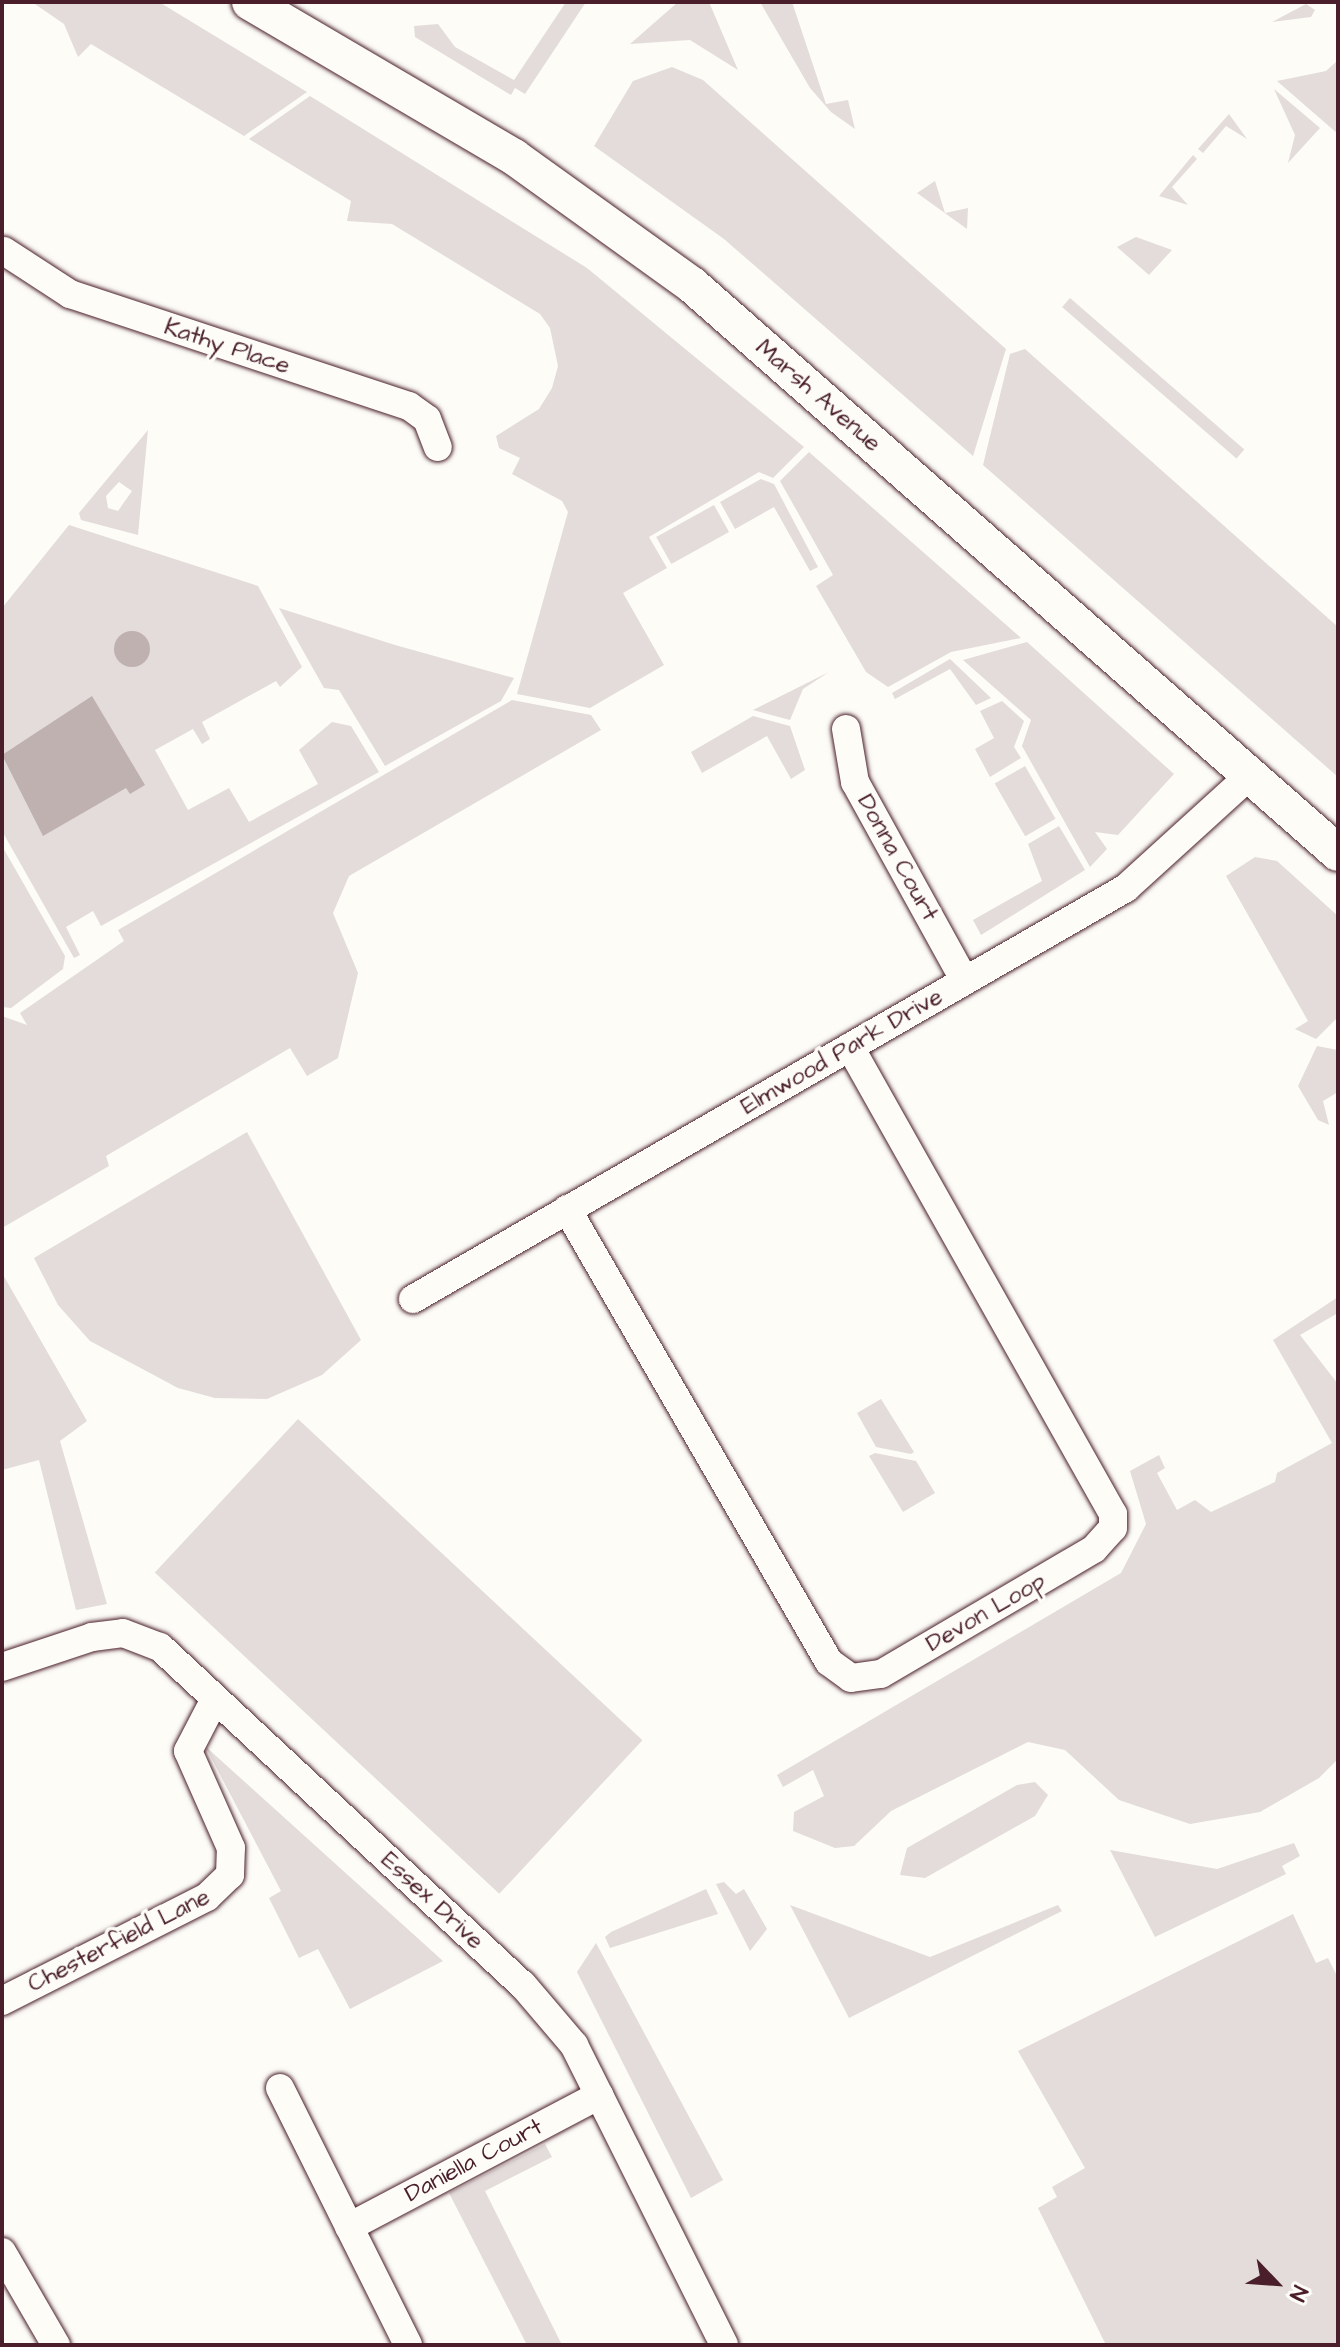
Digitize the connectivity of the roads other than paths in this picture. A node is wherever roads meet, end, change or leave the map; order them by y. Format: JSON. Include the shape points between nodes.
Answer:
{"nodes":[{"id":1,"x":250,"y":2,"type":"edge"},
{"id":2,"x":3,"y":250,"type":"edge"},
{"id":3,"x":438,"y":447,"type":"dead end"},
{"id":4,"x":846,"y":729,"type":"dead end"},
{"id":5,"x":1249,"y":776,"type":"junction"},
{"id":6,"x":1338,"y":853,"type":"edge"},
{"id":7,"x":965,"y":981,"type":"junction"},
{"id":8,"x":850,"y":1047,"type":"junction"},
{"id":9,"x":567,"y":1209,"type":"junction"},
{"id":10,"x":413,"y":1299,"type":"dead end"},
{"id":11,"x":2,"y":1667,"type":"edge"},
{"id":12,"x":215,"y":1699,"type":"junction"},
{"id":13,"x":2,"y":2001,"type":"edge"},
{"id":14,"x":280,"y":2088,"type":"dead end"},
{"id":15,"x":599,"y":2095,"type":"junction"},
{"id":16,"x":349,"y":2227,"type":"junction"},
{"id":17,"x":2,"y":2252,"type":"edge"},
{"id":18,"x":56,"y":2345,"type":"edge"},
{"id":19,"x":408,"y":2345,"type":"edge"},
{"id":20,"x":724,"y":2345,"type":"edge"}],
"edges":[{"from":1,"to":5,"type":"street","name":"Marsh Avenue","via":[[514,157],[670,268]]},
{"from":2,"to":3,"type":"street","name":"Kathy Place","via":[[70,294],[409,406],[427,419]]},
{"from":4,"to":7,"type":"street","name":"Donna Court","via":[[855,782]]},
{"from":5,"to":6,"type":"street","name":"Marsh Avenue"},
{"from":5,"to":7,"type":"street","name":"Elmwood Park Drive","via":[[1126,888]]},
{"from":7,"to":8,"type":"street","name":"Elmwood Park Drive"},
{"from":8,"to":9,"type":"street","name":"Elmwood Park Drive"},
{"from":8,"to":9,"type":"street","name":"Devon Loop","via":[[1113,1514],[1113,1528],[1094,1549],[881,1674],[851,1678],[829,1662]]},
{"from":9,"to":10,"type":"street","name":"Elmwood Park Drive"},
{"from":11,"to":12,"type":"street","name":"Essex Drive","via":[[123,1633],[160,1647]]},
{"from":12,"to":13,"type":"street","name":"Chesterfield Lane","via":[[188,1751],[231,1848],[230,1875],[207,1897]]},
{"from":12,"to":15,"type":"street","name":"Essex Drive","via":[[523,1985],[574,2045]]},
{"from":14,"to":16,"type":"street"},
{"from":15,"to":16,"type":"street","name":"Daniella Court"},
{"from":15,"to":20,"type":"street","name":"Essex Drive"},
{"from":16,"to":19,"type":"street"},
{"from":17,"to":18,"type":"street"}]}
